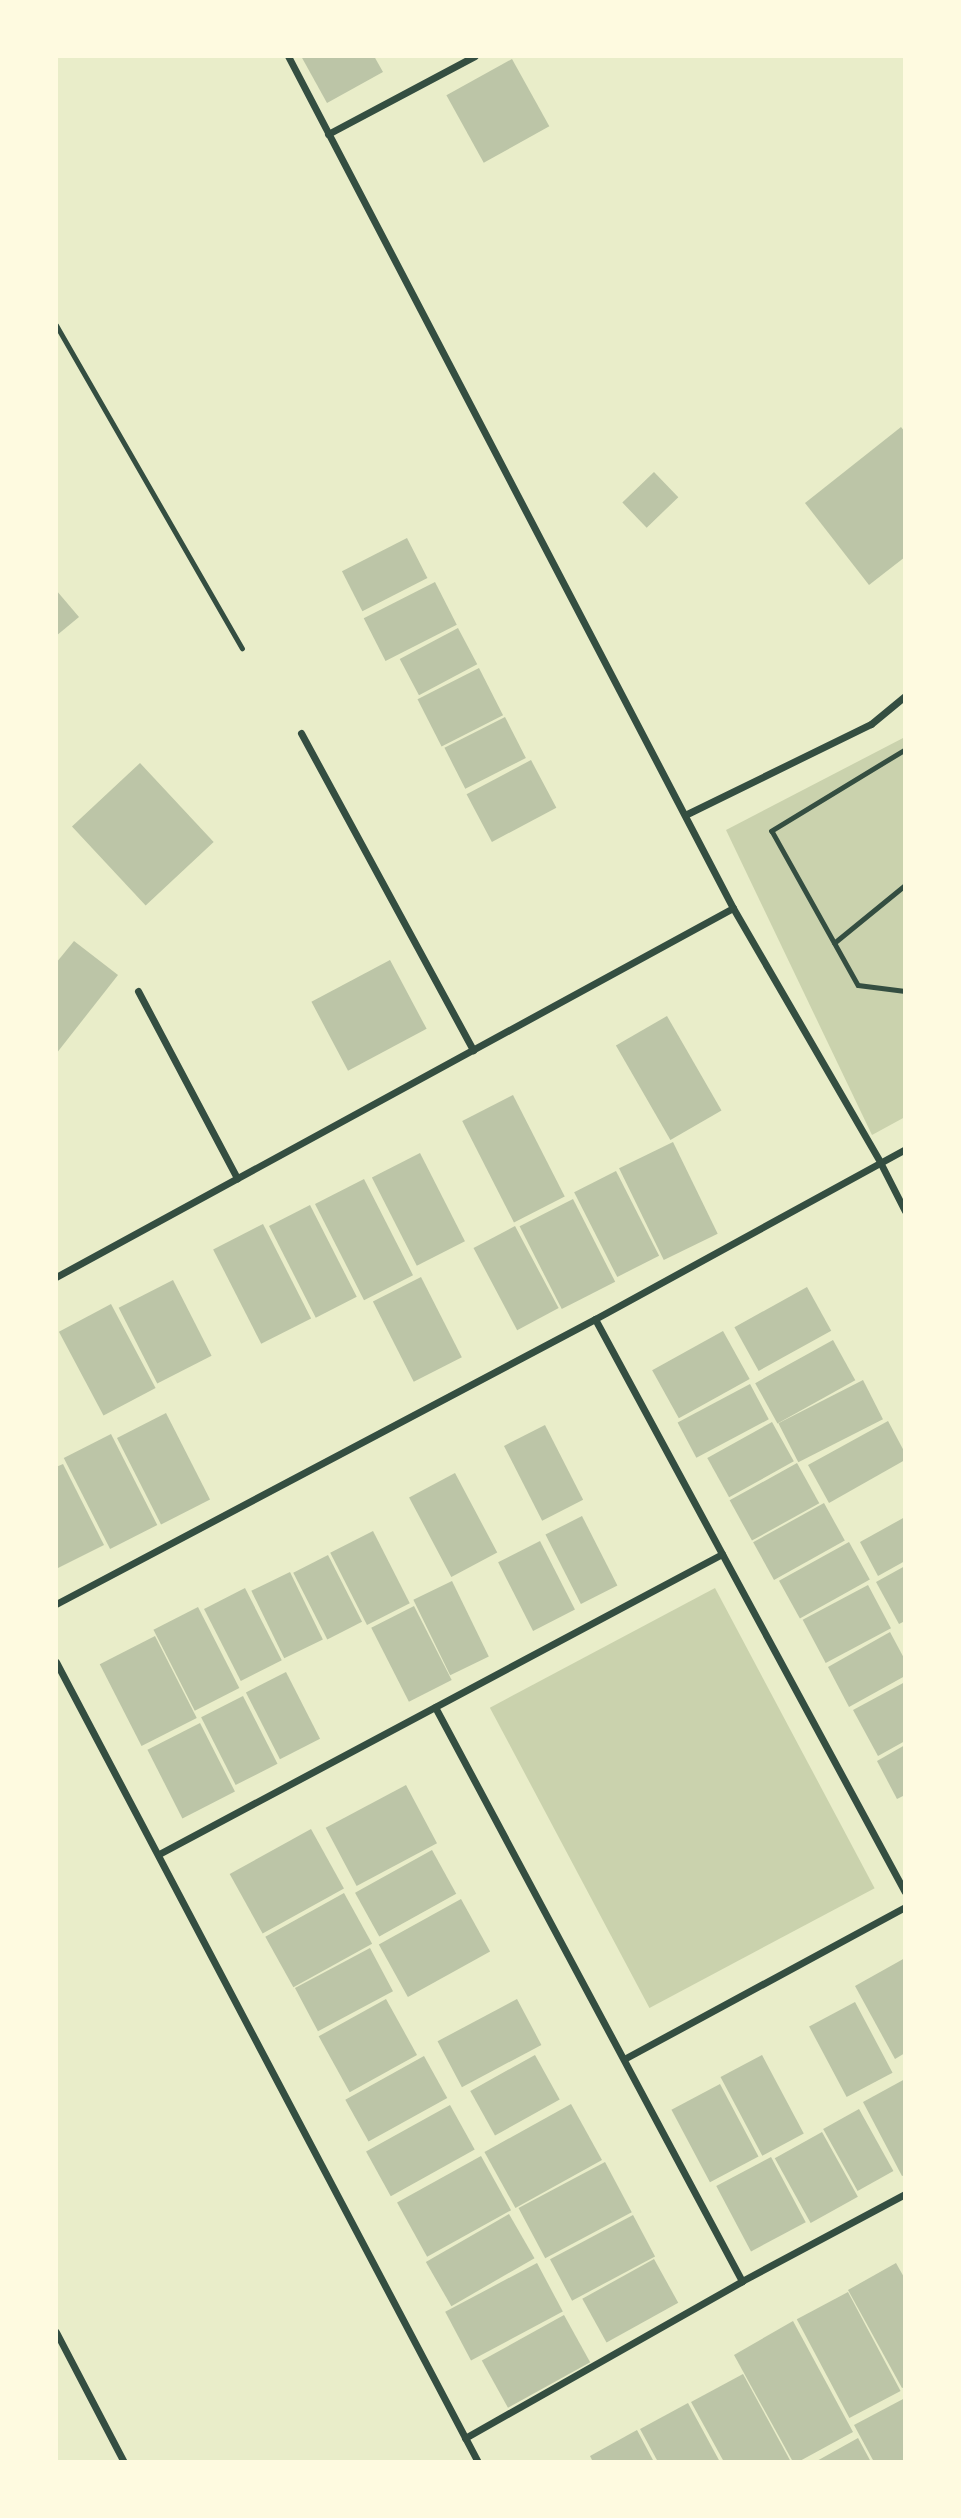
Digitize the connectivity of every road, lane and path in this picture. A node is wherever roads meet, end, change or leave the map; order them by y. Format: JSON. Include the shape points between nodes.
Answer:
{"nodes":[{"id":1,"x":288,"y":56,"type":"edge"},
{"id":2,"x":475,"y":56,"type":"edge"},
{"id":3,"x":328,"y":134,"type":"junction"},
{"id":4,"x":56,"y":325,"type":"edge"},
{"id":5,"x":242,"y":648,"type":"dead end"},
{"id":6,"x":905,"y":696,"type":"edge"},
{"id":7,"x":301,"y":733,"type":"dead end"},
{"id":8,"x":905,"y":750,"type":"edge"},
{"id":9,"x":687,"y":814,"type":"junction"},
{"id":10,"x":905,"y":885,"type":"edge"},
{"id":11,"x":733,"y":908,"type":"junction"},
{"id":12,"x":834,"y":943,"type":"junction"},
{"id":13,"x":138,"y":991,"type":"dead end"},
{"id":14,"x":905,"y":991,"type":"edge"},
{"id":15,"x":473,"y":1050,"type":"junction"},
{"id":16,"x":905,"y":1149,"type":"edge"},
{"id":17,"x":880,"y":1162,"type":"junction"},
{"id":18,"x":237,"y":1178,"type":"junction"},
{"id":19,"x":905,"y":1211,"type":"edge"},
{"id":20,"x":56,"y":1276,"type":"edge"},
{"id":21,"x":595,"y":1319,"type":"junction"},
{"id":22,"x":722,"y":1554,"type":"junction"},
{"id":23,"x":56,"y":1604,"type":"edge"},
{"id":24,"x":56,"y":1662,"type":"edge"},
{"id":25,"x":435,"y":1707,"type":"junction"},
{"id":26,"x":159,"y":1854,"type":"junction"},
{"id":27,"x":905,"y":1892,"type":"edge"},
{"id":28,"x":905,"y":1908,"type":"edge"},
{"id":29,"x":624,"y":2059,"type":"junction"},
{"id":30,"x":905,"y":2194,"type":"edge"},
{"id":31,"x":742,"y":2281,"type":"junction"},
{"id":32,"x":56,"y":2332,"type":"edge"},
{"id":33,"x":465,"y":2438,"type":"junction"},
{"id":34,"x":124,"y":2462,"type":"edge"},
{"id":35,"x":478,"y":2462,"type":"edge"}],
"edges":[{"from":1,"to":3,"type":"street"},
{"from":2,"to":3,"type":"street"},
{"from":3,"to":9,"type":"street"},
{"from":4,"to":5,"type":"lane"},
{"from":6,"to":9,"type":"street","via":[[872,724]]},
{"from":7,"to":15,"type":"street"},
{"from":8,"to":12,"type":"path","via":[[772,831]]},
{"from":9,"to":11,"type":"street"},
{"from":10,"to":12,"type":"path"},
{"from":11,"to":15,"type":"street"},
{"from":11,"to":17,"type":"street"},
{"from":12,"to":14,"type":"path","via":[[858,985]]},
{"from":13,"to":18,"type":"street"},
{"from":15,"to":18,"type":"street"},
{"from":16,"to":17,"type":"street"},
{"from":17,"to":19,"type":"street"},
{"from":17,"to":21,"type":"street"},
{"from":18,"to":20,"type":"street"},
{"from":21,"to":22,"type":"street"},
{"from":21,"to":23,"type":"street"},
{"from":22,"to":25,"type":"street"},
{"from":22,"to":27,"type":"street"},
{"from":24,"to":26,"type":"street"},
{"from":25,"to":26,"type":"street"},
{"from":25,"to":29,"type":"street"},
{"from":26,"to":33,"type":"street"},
{"from":28,"to":29,"type":"street"},
{"from":29,"to":31,"type":"street"},
{"from":30,"to":31,"type":"street"},
{"from":31,"to":33,"type":"street"},
{"from":32,"to":34,"type":"street"},
{"from":33,"to":35,"type":"street"}]}
